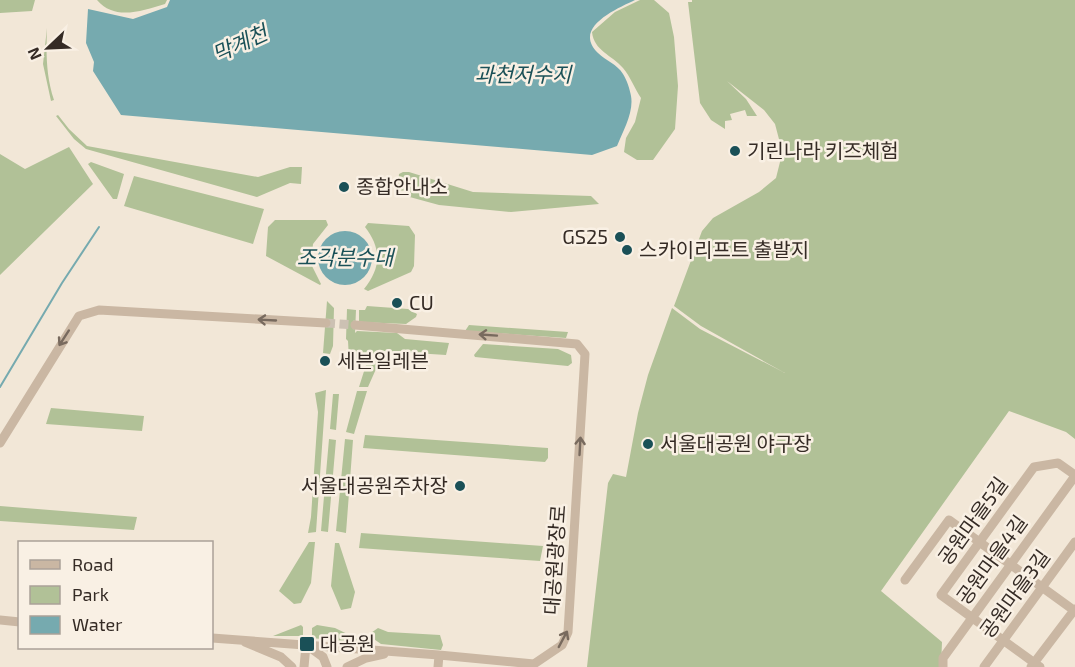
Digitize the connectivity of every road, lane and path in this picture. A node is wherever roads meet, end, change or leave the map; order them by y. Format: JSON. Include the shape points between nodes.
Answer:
{"nodes":[{"id":1,"x":326,"y":323,"type":"tunnel mouth"},
{"id":2,"x":355,"y":325,"type":"tunnel mouth"},
{"id":3,"x":0,"y":442,"type":"edge"},
{"id":4,"x":1075,"y":476,"type":"edge"},
{"id":5,"x":980,"y":542,"type":"junction"},
{"id":6,"x":1075,"y":542,"type":"edge"},
{"id":7,"x":1011,"y":565,"type":"junction"},
{"id":8,"x":905,"y":580,"type":"dead end"},
{"id":9,"x":1042,"y":587,"type":"junction"},
{"id":10,"x":1075,"y":610,"type":"edge"},
{"id":11,"x":0,"y":614,"type":"edge"},
{"id":12,"x":973,"y":618,"type":"junction"},
{"id":13,"x":0,"y":620,"type":"edge"},
{"id":14,"x":16,"y":621,"type":"edge"},
{"id":15,"x":213,"y":638,"type":"edge"},
{"id":16,"x":240,"y":640,"type":"junction"},
{"id":17,"x":1003,"y":640,"type":"junction"},
{"id":18,"x":306,"y":645,"type":"junction"},
{"id":19,"x":399,"y":652,"type":"junction"},
{"id":20,"x":440,"y":655,"type":"junction"},
{"id":21,"x":535,"y":666,"type":"edge"},
{"id":22,"x":1035,"y":666,"type":"edge"},
{"id":23,"x":292,"y":667,"type":"edge"},
{"id":24,"x":304,"y":667,"type":"edge"},
{"id":25,"x":327,"y":667,"type":"edge"},
{"id":26,"x":347,"y":667,"type":"edge"},
{"id":27,"x":438,"y":667,"type":"edge"},
{"id":28,"x":944,"y":667,"type":"edge"},
{"id":29,"x":984,"y":667,"type":"edge"}],
"edges":[{"from":1,"to":3,"type":"street","one_way":true,"via":[[99,310],[79,316]]},
{"from":21,"to":2,"type":"street","name":"대공원광장로","one_way":true,"via":[[562,645],[568,632],[585,354],[571,343]]},
{"from":4,"to":5,"type":"street","name":"공원마을5길","via":[[1058,463],[1034,467]]},
{"from":4,"to":7,"type":"street","name":"공원마을4길"},
{"from":5,"to":7,"type":"street"},
{"from":5,"to":8,"type":"street","via":[[949,520]]},
{"from":5,"to":12,"type":"street","name":"공원마을5길","via":[[941,595]]},
{"from":6,"to":9,"type":"street","name":"공원마을3길"},
{"from":7,"to":9,"type":"street"},
{"from":7,"to":12,"type":"street","name":"공원마을4길"},
{"from":9,"to":10,"type":"street"},
{"from":9,"to":17,"type":"street","name":"공원마을3길"},
{"from":10,"to":22,"type":"street"},
{"from":11,"to":14,"type":"street"},
{"from":12,"to":17,"type":"street"},
{"from":12,"to":28,"type":"street","name":"공원마을4길","via":[[943,658]]},
{"from":13,"to":14,"type":"street"},
{"from":15,"to":16,"type":"street","name":"대공원광장로"},
{"from":16,"to":18,"type":"street","name":"대공원광장로"},
{"from":16,"to":23,"type":"street","via":[[281,657]]},
{"from":17,"to":22,"type":"street"},
{"from":17,"to":29,"type":"street","name":"공원마을3길"},
{"from":18,"to":19,"type":"street","name":"대공원광장로"},
{"from":18,"to":24,"type":"street"},
{"from":18,"to":25,"type":"street","via":[[323,657]]},
{"from":19,"to":20,"type":"street","name":"대공원광장로"},
{"from":19,"to":26,"type":"street","via":[[366,658]]},
{"from":20,"to":21,"type":"street","name":"대공원광장로"},
{"from":20,"to":27,"type":"street"}]}
